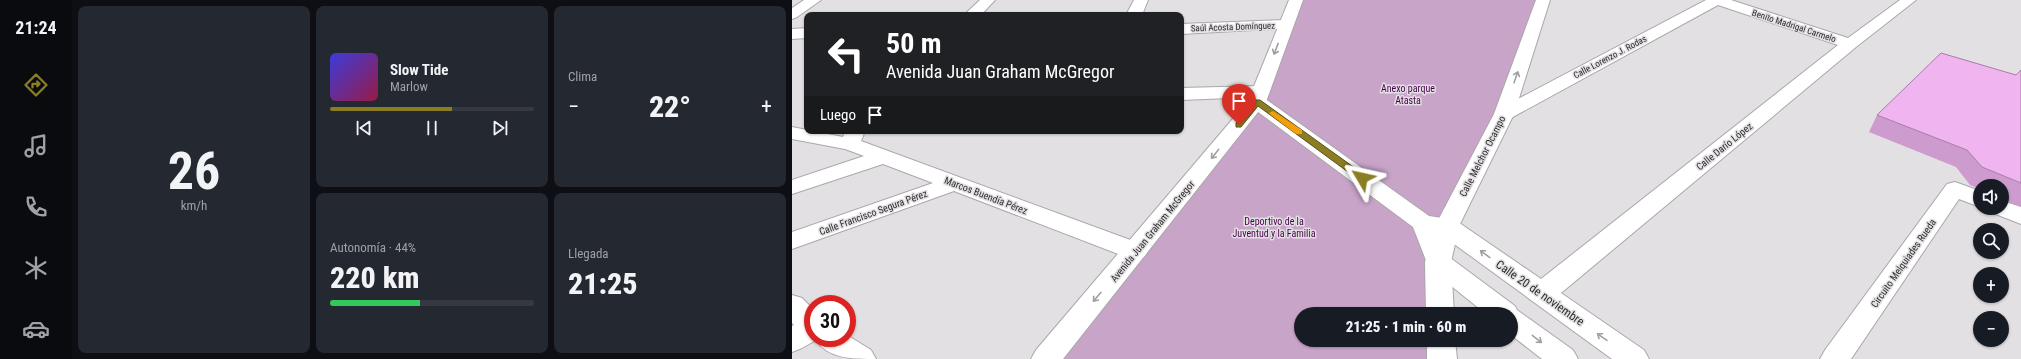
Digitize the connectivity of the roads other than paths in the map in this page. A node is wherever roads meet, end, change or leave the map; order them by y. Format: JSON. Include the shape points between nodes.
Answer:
{"nodes":[{"id":1,"x":988,"y":0,"type":"edge"},
{"id":2,"x":1141,"y":0,"type":"edge"},
{"id":3,"x":1296,"y":0,"type":"edge"},
{"id":4,"x":1543,"y":0,"type":"edge"},
{"id":5,"x":1717,"y":0,"type":"edge"},
{"id":6,"x":1909,"y":0,"type":"edge"},
{"id":7,"x":804,"y":4,"type":"edge"},
{"id":8,"x":975,"y":12,"type":"edge"},
{"id":9,"x":1135,"y":12,"type":"edge"},
{"id":10,"x":792,"y":14,"type":"edge"},
{"id":11,"x":1286,"y":25,"type":"junction"},
{"id":12,"x":1184,"y":29,"type":"edge"},
{"id":13,"x":804,"y":33,"type":"edge"},
{"id":14,"x":792,"y":34,"type":"edge"},
{"id":15,"x":1850,"y":44,"type":"junction"},
{"id":16,"x":1184,"y":94,"type":"edge"},
{"id":17,"x":1259,"y":96,"type":"junction"},
{"id":18,"x":1504,"y":114,"type":"junction"},
{"id":19,"x":792,"y":133,"type":"edge"},
{"id":20,"x":804,"y":134,"type":"edge"},
{"id":21,"x":807,"y":134,"type":"edge"},
{"id":22,"x":852,"y":137,"type":"edge"},
{"id":23,"x":883,"y":156,"type":"junction"},
{"id":24,"x":954,"y":183,"type":"junction"},
{"id":25,"x":792,"y":187,"type":"edge"},
{"id":26,"x":1973,"y":197,"type":"edge"},
{"id":27,"x":2009,"y":211,"type":"edge"},
{"id":28,"x":2021,"y":216,"type":"edge"},
{"id":29,"x":1435,"y":224,"type":"junction"},
{"id":30,"x":792,"y":241,"type":"edge"},
{"id":31,"x":1135,"y":251,"type":"junction"},
{"id":32,"x":1438,"y":262,"type":"junction"},
{"id":33,"x":1541,"y":294,"type":"junction"},
{"id":34,"x":792,"y":305,"type":"edge"},
{"id":35,"x":1440,"y":307,"type":"edge"},
{"id":36,"x":1496,"y":307,"type":"edge"},
{"id":37,"x":804,"y":318,"type":"edge"},
{"id":38,"x":1518,"y":324,"type":"edge"},
{"id":39,"x":804,"y":333,"type":"edge"},
{"id":40,"x":792,"y":340,"type":"edge"},
{"id":41,"x":843,"y":347,"type":"edge"},
{"id":42,"x":1442,"y":347,"type":"edge"},
{"id":43,"x":861,"y":359,"type":"edge"},
{"id":44,"x":1046,"y":359,"type":"edge"},
{"id":45,"x":1442,"y":359,"type":"edge"},
{"id":46,"x":1563,"y":359,"type":"edge"},
{"id":47,"x":1634,"y":359,"type":"edge"},
{"id":48,"x":1835,"y":359,"type":"edge"}],
"edges":[{"from":1,"to":8,"type":"street"},
{"from":2,"to":9,"type":"street"},
{"from":3,"to":11,"type":"street","name":"Avenida Juan Graham McGregor"},
{"from":18,"to":4,"type":"street","name":"Calle Melchor Ocampo","one_way":true},
{"from":5,"to":15,"type":"street","name":"Benito Madrigal Carmelo"},
{"from":5,"to":18,"type":"street","name":"Calle Lorenzo J. Rodas"},
{"from":6,"to":15,"type":"street","name":"Calle Darío López"},
{"from":7,"to":10,"type":"street"},
{"from":11,"to":12,"type":"street","name":"Saúl Acosta Domínguez"},
{"from":11,"to":17,"type":"street","name":"Avenida Juan Graham McGregor","one_way":true},
{"from":13,"to":14,"type":"street"},
{"from":15,"to":33,"type":"street","name":"Calle Darío López"},
{"from":16,"to":17,"type":"street"},
{"from":17,"to":29,"type":"street"},
{"from":17,"to":31,"type":"street","name":"Avenida Juan Graham McGregor","one_way":true},
{"from":18,"to":29,"type":"street","name":"Calle Melchor Ocampo"},
{"from":19,"to":20,"type":"street","name":"Marcos Buendía Pérez"},
{"from":21,"to":22,"type":"street","name":"Marcos Buendía Pérez"},
{"from":22,"to":23,"type":"street","name":"Marcos Buendía Pérez"},
{"from":23,"to":24,"type":"street","name":"Marcos Buendía Pérez"},
{"from":23,"to":25,"type":"street"},
{"from":24,"to":30,"type":"street","name":"Calle Francisco Segura Pérez"},
{"from":24,"to":31,"type":"street","name":"Marcos Buendía Pérez"},
{"from":26,"to":48,"type":"street","name":"Circuito Melquiades Rueda","via":[[1955,189]]},
{"from":27,"to":28,"type":"street"},
{"from":29,"to":32,"type":"street","name":"Calle Melchor Ocampo"},
{"from":33,"to":29,"type":"street","name":"Calle 20 de noviembre","one_way":true},
{"from":31,"to":44,"type":"street","name":"Avenida Juan Graham McGregor","one_way":true},
{"from":32,"to":35,"type":"street","name":"Calle Melchor Ocampo"},
{"from":32,"to":36,"type":"street"},
{"from":47,"to":33,"type":"street","name":"Calle 20 de noviembre","one_way":true},
{"from":34,"to":37,"type":"street"},
{"from":38,"to":46,"type":"street","one_way":true},
{"from":39,"to":40,"type":"street"},
{"from":41,"to":43,"type":"street"},
{"from":42,"to":45,"type":"street"}]}
